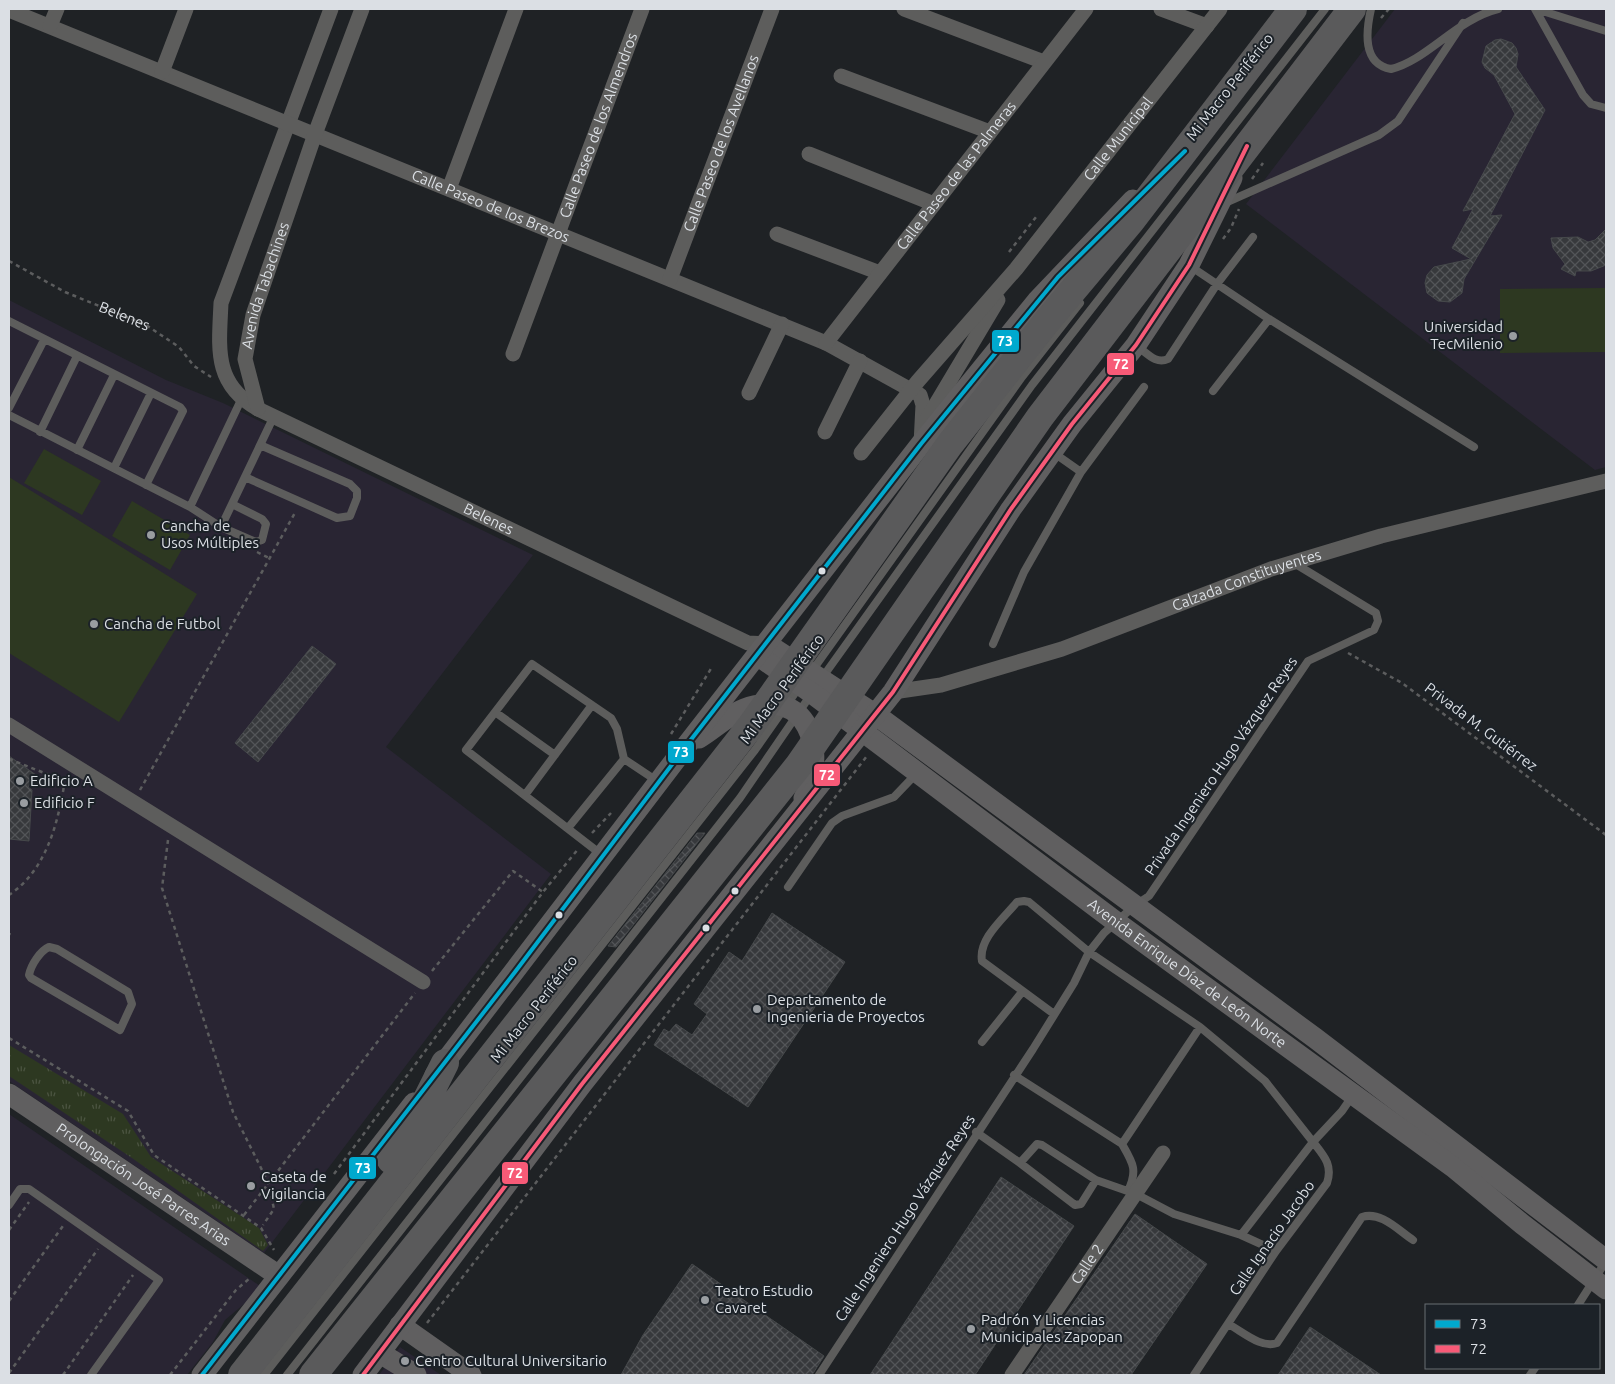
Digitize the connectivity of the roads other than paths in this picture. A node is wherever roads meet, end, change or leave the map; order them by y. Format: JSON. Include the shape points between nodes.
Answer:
{"nodes":[{"id":1,"x":57,"y":9,"type":"edge"},
{"id":2,"x":186,"y":9,"type":"edge"},
{"id":3,"x":332,"y":9,"type":"edge"},
{"id":4,"x":362,"y":9,"type":"edge"},
{"id":5,"x":516,"y":9,"type":"edge"},
{"id":6,"x":642,"y":9,"type":"edge"},
{"id":7,"x":772,"y":9,"type":"edge"},
{"id":8,"x":904,"y":9,"type":"edge"},
{"id":9,"x":1086,"y":9,"type":"edge"},
{"id":10,"x":1161,"y":9,"type":"edge"},
{"id":11,"x":1220,"y":9,"type":"edge"},
{"id":12,"x":1293,"y":9,"type":"edge"},
{"id":13,"x":1325,"y":9,"type":"edge"},
{"id":14,"x":1352,"y":9,"type":"edge"},
{"id":15,"x":1372,"y":9,"type":"edge"},
{"id":16,"x":1498,"y":9,"type":"edge"},
{"id":17,"x":1536,"y":9,"type":"edge"},
{"id":18,"x":9,"y":10,"type":"edge"},
{"id":19,"x":1464,"y":23,"type":"junction"},
{"id":20,"x":50,"y":26,"type":"junction"},
{"id":21,"x":1207,"y":26,"type":"junction"},
{"id":22,"x":1606,"y":31,"type":"edge"},
{"id":23,"x":1044,"y":62,"type":"junction"},
{"id":24,"x":162,"y":72,"type":"junction"},
{"id":25,"x":841,"y":76,"type":"dead end"},
{"id":26,"x":1606,"y":108,"type":"edge"},
{"id":27,"x":288,"y":123,"type":"junction"},
{"id":28,"x":990,"y":132,"type":"junction"},
{"id":29,"x":315,"y":134,"type":"junction"},
{"id":30,"x":1247,"y":146,"type":"junction"},
{"id":31,"x":1185,"y":151,"type":"junction"},
{"id":32,"x":809,"y":154,"type":"dead end"},
{"id":33,"x":449,"y":189,"type":"junction"},
{"id":34,"x":934,"y":204,"type":"junction"},
{"id":35,"x":1219,"y":206,"type":"junction"},
{"id":36,"x":557,"y":233,"type":"junction"},
{"id":37,"x":777,"y":234,"type":"dead end"},
{"id":38,"x":1252,"y":237,"type":"dead end"},
{"id":39,"x":1189,"y":265,"type":"junction"},
{"id":40,"x":1016,"y":269,"type":"junction"},
{"id":41,"x":880,"y":273,"type":"junction"},
{"id":42,"x":670,"y":279,"type":"junction"},
{"id":43,"x":1218,"y":284,"type":"junction"},
{"id":44,"x":1083,"y":299,"type":"dead end"},
{"id":45,"x":1269,"y":318,"type":"junction"},
{"id":46,"x":9,"y":321,"type":"edge"},
{"id":47,"x":782,"y":324,"type":"junction"},
{"id":48,"x":44,"y":340,"type":"junction"},
{"id":49,"x":826,"y":343,"type":"junction"},
{"id":50,"x":1136,"y":345,"type":"junction"},
{"id":51,"x":512,"y":354,"type":"dead end"},
{"id":52,"x":77,"y":356,"type":"junction"},
{"id":53,"x":860,"y":361,"type":"junction"},
{"id":54,"x":114,"y":375,"type":"junction"},
{"id":55,"x":1144,"y":387,"type":"dead end"},
{"id":56,"x":911,"y":388,"type":"junction"},
{"id":57,"x":1213,"y":391,"type":"dead end"},
{"id":58,"x":150,"y":393,"type":"junction"},
{"id":59,"x":749,"y":393,"type":"dead end"},
{"id":60,"x":241,"y":400,"type":"junction"},
{"id":61,"x":9,"y":408,"type":"edge"},
{"id":62,"x":258,"y":409,"type":"junction"},
{"id":63,"x":9,"y":415,"type":"edge"},
{"id":64,"x":274,"y":416,"type":"junction"},
{"id":65,"x":40,"y":432,"type":"junction"},
{"id":66,"x":825,"y":432,"type":"dead end"},
{"id":67,"x":922,"y":435,"type":"junction"},
{"id":68,"x":260,"y":445,"type":"junction"},
{"id":69,"x":1474,"y":447,"type":"dead end"},
{"id":70,"x":77,"y":450,"type":"junction"},
{"id":71,"x":1052,"y":452,"type":"junction"},
{"id":72,"x":861,"y":453,"type":"dead end"},
{"id":73,"x":114,"y":468,"type":"junction"},
{"id":74,"x":1081,"y":472,"type":"junction"},
{"id":75,"x":245,"y":477,"type":"junction"},
{"id":76,"x":1606,"y":481,"type":"edge"},
{"id":77,"x":146,"y":485,"type":"junction"},
{"id":78,"x":232,"y":504,"type":"junction"},
{"id":79,"x":190,"y":507,"type":"junction"},
{"id":80,"x":221,"y":527,"type":"junction"},
{"id":81,"x":1293,"y":562,"type":"junction"},
{"id":82,"x":993,"y":644,"type":"dead end"},
{"id":83,"x":762,"y":650,"type":"junction"},
{"id":84,"x":892,"y":692,"type":"junction"},
{"id":85,"x":592,"y":705,"type":"junction"},
{"id":86,"x":495,"y":712,"type":"junction"},
{"id":87,"x":865,"y":720,"type":"junction"},
{"id":88,"x":9,"y":725,"type":"edge"},
{"id":89,"x":676,"y":744,"type":"junction"},
{"id":90,"x":555,"y":755,"type":"junction"},
{"id":91,"x":624,"y":759,"type":"junction"},
{"id":92,"x":918,"y":773,"type":"junction"},
{"id":93,"x":659,"y":782,"type":"junction"},
{"id":94,"x":525,"y":795,"type":"junction"},
{"id":95,"x":793,"y":820,"type":"junction"},
{"id":96,"x":568,"y":828,"type":"junction"},
{"id":97,"x":604,"y":856,"type":"junction"},
{"id":98,"x":788,"y":887,"type":"dead end"},
{"id":99,"x":1134,"y":906,"type":"junction"},
{"id":100,"x":1116,"y":922,"type":"junction"},
{"id":101,"x":1090,"y":952,"type":"junction"},
{"id":102,"x":423,"y":982,"type":"road end"},
{"id":103,"x":1022,"y":992,"type":"junction"},
{"id":104,"x":1054,"y":1014,"type":"junction"},
{"id":105,"x":1200,"y":1027,"type":"junction"},
{"id":106,"x":120,"y":1030,"type":"joint"},
{"id":107,"x":982,"y":1042,"type":"dead end"},
{"id":108,"x":445,"y":1063,"type":"junction"},
{"id":109,"x":1014,"y":1076,"type":"junction"},
{"id":110,"x":1360,"y":1085,"type":"junction"},
{"id":111,"x":9,"y":1094,"type":"edge"},
{"id":112,"x":976,"y":1132,"type":"junction"},
{"id":113,"x":1313,"y":1142,"type":"junction"},
{"id":114,"x":1122,"y":1144,"type":"junction"},
{"id":115,"x":1163,"y":1153,"type":"dead end"},
{"id":116,"x":1020,"y":1163,"type":"junction"},
{"id":117,"x":1096,"y":1180,"type":"junction"},
{"id":118,"x":1132,"y":1193,"type":"junction"},
{"id":119,"x":9,"y":1205,"type":"edge"},
{"id":120,"x":1240,"y":1235,"type":"junction"},
{"id":121,"x":1412,"y":1240,"type":"dead end"},
{"id":122,"x":1276,"y":1251,"type":"junction"},
{"id":123,"x":1606,"y":1261,"type":"edge"},
{"id":124,"x":279,"y":1276,"type":"junction"},
{"id":125,"x":1600,"y":1284,"type":"edge"},
{"id":126,"x":1579,"y":1304,"type":"edge"},
{"id":127,"x":1228,"y":1324,"type":"junction"},
{"id":128,"x":400,"y":1325,"type":"junction"},
{"id":129,"x":380,"y":1353,"type":"junction"},
{"id":130,"x":91,"y":1375,"type":"edge"},
{"id":131,"x":202,"y":1375,"type":"edge"},
{"id":132,"x":228,"y":1375,"type":"edge"},
{"id":133,"x":242,"y":1375,"type":"edge"},
{"id":134,"x":264,"y":1375,"type":"edge"},
{"id":135,"x":287,"y":1375,"type":"edge"},
{"id":136,"x":313,"y":1375,"type":"edge"},
{"id":137,"x":363,"y":1375,"type":"edge"},
{"id":138,"x":416,"y":1375,"type":"edge"},
{"id":139,"x":471,"y":1375,"type":"edge"},
{"id":140,"x":819,"y":1375,"type":"edge"},
{"id":141,"x":1012,"y":1375,"type":"edge"},
{"id":142,"x":1194,"y":1375,"type":"edge"}],
"edges":[{"from":1,"to":20,"type":"street"},
{"from":2,"to":24,"type":"street"},
{"from":3,"to":27,"type":"street","name":"Avenida Tabachines"},
{"from":4,"to":29,"type":"street","name":"Avenida Tabachines"},
{"from":5,"to":33,"type":"street"},
{"from":6,"to":36,"type":"street","name":"Calle Paseo de los Almendros"},
{"from":7,"to":42,"type":"street","name":"Calle Paseo de los Avellanos"},
{"from":8,"to":23,"type":"street"},
{"from":9,"to":23,"type":"street","name":"Calle Paseo de las Palmeras"},
{"from":10,"to":21,"type":"street"},
{"from":11,"to":21,"type":"street","name":"Calle Municipal"},
{"from":12,"to":31,"type":"highway"},
{"from":13,"to":135,"type":"lane","name":"Mi Macro Periférico","via":[[1026,393],[865,616],[740,798]]},
{"from":14,"to":30,"type":"highway"},
{"from":15,"to":19,"type":"lane","via":[[1368,26],[1370,54],[1378,64],[1391,68],[1411,60]]},
{"from":16,"to":19,"type":"lane"},
{"from":17,"to":22,"type":"lane"},
{"from":17,"to":26,"type":"lane","via":[[1583,95],[1591,104]]},
{"from":18,"to":20,"type":"street","name":"Calle Paseo de los Brezos"},
{"from":19,"to":35,"type":"lane","via":[[1398,122],[1379,135]]},
{"from":20,"to":24,"type":"street","name":"Calle Paseo de los Brezos"},
{"from":21,"to":40,"type":"street","name":"Calle Municipal"},
{"from":23,"to":28,"type":"street","name":"Calle Paseo de las Palmeras"},
{"from":24,"to":27,"type":"street","name":"Calle Paseo de los Brezos"},
{"from":25,"to":28,"type":"street"},
{"from":27,"to":29,"type":"street","name":"Calle Paseo de los Brezos"},
{"from":27,"to":60,"type":"street","name":"Avenida Tabachines","via":[[221,303],[219,347],[229,386]]},
{"from":28,"to":34,"type":"street","name":"Calle Paseo de las Palmeras"},
{"from":29,"to":33,"type":"street","name":"Calle Paseo de los Brezos"},
{"from":29,"to":62,"type":"street","name":"Avenida Tabachines","via":[[253,315],[245,359]]},
{"from":30,"to":35,"type":"main road"},
{"from":30,"to":136,"type":"highway","via":[[1040,417],[800,765]]},
{"from":31,"to":67,"type":"main road","via":[[1058,277]]},
{"from":31,"to":133,"type":"highway","via":[[950,444],[750,727]]},
{"from":32,"to":34,"type":"street"},
{"from":33,"to":36,"type":"street","name":"Calle Paseo de los Brezos"},
{"from":34,"to":41,"type":"street","name":"Calle Paseo de las Palmeras"},
{"from":35,"to":39,"type":"main road"},
{"from":36,"to":42,"type":"street","name":"Calle Paseo de los Brezos"},
{"from":36,"to":51,"type":"street","name":"Calle Paseo de los Almendros"},
{"from":37,"to":41,"type":"street"},
{"from":38,"to":43,"type":"lane"},
{"from":39,"to":43,"type":"lane"},
{"from":39,"to":50,"type":"main road"},
{"from":40,"to":56,"type":"street","name":"Calle Municipal"},
{"from":40,"to":67,"type":"street","name":"Calle Municipal"},
{"from":41,"to":49,"type":"street","name":"Calle Paseo de las Palmeras"},
{"from":42,"to":47,"type":"street","name":"Calle Paseo de los Brezos"},
{"from":43,"to":45,"type":"lane"},
{"from":43,"to":50,"type":"lane","via":[[1168,359],[1157,361]]},
{"from":44,"to":134,"type":"lane","name":"Mi Macro Periférico","via":[[1022,377],[755,750]]},
{"from":45,"to":57,"type":"lane"},
{"from":45,"to":69,"type":"lane"},
{"from":46,"to":48,"type":"lane"},
{"from":47,"to":49,"type":"street","name":"Calle Paseo de los Brezos"},
{"from":47,"to":59,"type":"street"},
{"from":48,"to":52,"type":"lane"},
{"from":48,"to":61,"type":"lane"},
{"from":49,"to":53,"type":"street","name":"Calle Paseo de los Brezos"},
{"from":50,"to":71,"type":"main road"},
{"from":52,"to":54,"type":"lane"},
{"from":52,"to":65,"type":"lane"},
{"from":53,"to":56,"type":"street","name":"Calle Paseo de los Brezos"},
{"from":53,"to":66,"type":"street"},
{"from":54,"to":58,"type":"lane"},
{"from":54,"to":70,"type":"lane"},
{"from":55,"to":74,"type":"lane"},
{"from":56,"to":67,"type":"street","via":[[920,395],[923,405]]},
{"from":56,"to":72,"type":"street","name":"Calle Municipal"},
{"from":58,"to":73,"type":"lane"},
{"from":58,"to":77,"type":"lane","via":[[183,411]]},
{"from":60,"to":62,"type":"street","name":"Avenida Tabachines"},
{"from":60,"to":79,"type":"lane"},
{"from":62,"to":64,"type":"street","name":"Belenes"},
{"from":63,"to":65,"type":"lane"},
{"from":64,"to":68,"type":"lane"},
{"from":64,"to":83,"type":"street","name":"Belenes"},
{"from":65,"to":70,"type":"lane"},
{"from":67,"to":83,"type":"main road"},
{"from":68,"to":75,"type":"lane"},
{"from":68,"to":75,"type":"lane","via":[[350,484],[357,491],[350,516],[337,518]]},
{"from":70,"to":73,"type":"lane"},
{"from":71,"to":74,"type":"lane"},
{"from":71,"to":84,"type":"main road"},
{"from":73,"to":77,"type":"lane"},
{"from":74,"to":82,"type":"lane","via":[[1024,572]]},
{"from":75,"to":78,"type":"lane"},
{"from":76,"to":81,"type":"street","name":"Calzada Constituyentes","via":[[1380,536]]},
{"from":77,"to":79,"type":"lane"},
{"from":78,"to":80,"type":"lane"},
{"from":78,"to":80,"type":"lane","via":[[262,518],[266,524],[262,540],[256,542]]},
{"from":79,"to":80,"type":"lane"},
{"from":81,"to":84,"type":"street","name":"Calzada Constituyentes","via":[[1062,649],[959,680]]},
{"from":81,"to":99,"type":"lane","name":"Privada Ingeniero Hugo Vázquez Reyes","via":[[1376,613],[1378,621],[1374,630],[1308,661],[1149,896]]},
{"from":83,"to":87,"type":"main road","name":"Avenida Enrique Díaz de León Norte"},
{"from":83,"to":89,"type":"main road"},
{"from":84,"to":87,"type":"main road"},
{"from":85,"to":86,"type":"lane","via":[[532,664]]},
{"from":85,"to":90,"type":"lane"},
{"from":85,"to":91,"type":"lane","via":[[614,723]]},
{"from":86,"to":90,"type":"lane"},
{"from":86,"to":94,"type":"lane","via":[[466,750]]},
{"from":87,"to":92,"type":"main road","name":"Avenida Enrique Díaz de León Norte"},
{"from":87,"to":95,"type":"main road"},
{"from":87,"to":99,"type":"main road","name":"Avenida Enrique Díaz de León Norte"},
{"from":88,"to":102,"type":"street"},
{"from":89,"to":93,"type":"main road"},
{"from":89,"to":95,"type":"main road","via":[[744,709],[776,705],[787,708],[806,723],[812,733],[816,758],[809,788]]},
{"from":90,"to":94,"type":"lane"},
{"from":91,"to":93,"type":"lane"},
{"from":91,"to":96,"type":"lane"},
{"from":92,"to":98,"type":"lane","via":[[894,797],[842,816],[832,823]]},
{"from":92,"to":100,"type":"main road","name":"Avenida Enrique Díaz de León Norte"},
{"from":93,"to":97,"type":"main road"},
{"from":94,"to":96,"type":"lane"},
{"from":95,"to":128,"type":"main road","via":[[582,1084]]},
{"from":96,"to":97,"type":"lane"},
{"from":97,"to":108,"type":"main road"},
{"from":99,"to":100,"type":"lane","name":"Privada Ingeniero Hugo Vázquez Reyes"},
{"from":99,"to":110,"type":"main road","name":"Avenida Enrique Díaz de León Norte"},
{"from":100,"to":101,"type":"lane","name":"Privada Ingeniero Hugo Vázquez Reyes"},
{"from":100,"to":110,"type":"main road","name":"Avenida Enrique Díaz de León Norte"},
{"from":101,"to":103,"type":"lane","via":[[1029,902],[1018,902],[983,944],[980,953],[982,961]]},
{"from":101,"to":104,"type":"lane","name":"Privada Ingeniero Hugo Vázquez Reyes"},
{"from":101,"to":105,"type":"lane"},
{"from":103,"to":104,"type":"lane"},
{"from":103,"to":107,"type":"lane"},
{"from":104,"to":109,"type":"lane","name":"Calle Ingeniero Hugo Vázquez Reyes"},
{"from":105,"to":113,"type":"lane","via":[[1266,1081]]},
{"from":105,"to":114,"type":"lane"},
{"from":106,"to":106,"type":"lane","via":[[132,1004],[128,992],[57,949],[49,947],[43,950],[30,970],[31,978]]},
{"from":108,"to":124,"type":"main road"},
{"from":108,"to":132,"type":"highway","via":[[419,1115],[386,1167],[293,1285]]},
{"from":109,"to":112,"type":"lane","name":"Calle Ingeniero Hugo Vázquez Reyes"},
{"from":109,"to":114,"type":"lane"},
{"from":110,"to":113,"type":"lane","via":[[1342,1111]]},
{"from":110,"to":123,"type":"main road","name":"Avenida Enrique Díaz de León Norte"},
{"from":110,"to":125,"type":"main road","name":"Avenida Enrique Díaz de León Norte","via":[[1453,1167]]},
{"from":111,"to":124,"type":"main road","name":"Prolongación José Parres Arias"},
{"from":112,"to":116,"type":"lane"},
{"from":112,"to":140,"type":"lane","name":"Calle Ingeniero Hugo Vázquez Reyes"},
{"from":113,"to":120,"type":"lane"},
{"from":113,"to":122,"type":"lane","name":"Calle Ignacio Jacobo","via":[[1329,1163],[1331,1172],[1327,1183]]},
{"from":114,"to":118,"type":"lane","via":[[1132,1161]]},
{"from":115,"to":118,"type":"street","name":"Calle 2"},
{"from":116,"to":117,"type":"lane","via":[[1037,1144]]},
{"from":116,"to":117,"type":"lane","via":[[1075,1205],[1081,1204]]},
{"from":117,"to":118,"type":"lane"},
{"from":118,"to":120,"type":"lane","via":[[1174,1214]]},
{"from":118,"to":141,"type":"street","name":"Calle 2"},
{"from":119,"to":130,"type":"lane","via":[[20,1189],[29,1189],[159,1280]]},
{"from":120,"to":122,"type":"lane"},
{"from":121,"to":127,"type":"lane","via":[[1380,1217],[1362,1217],[1277,1343],[1270,1346],[1262,1343]]},
{"from":122,"to":127,"type":"lane","name":"Calle Ignacio Jacobo"},
{"from":123,"to":125,"type":"lane"},
{"from":124,"to":131,"type":"main road"},
{"from":125,"to":126,"type":"lane"},
{"from":127,"to":142,"type":"lane","name":"Calle Ignacio Jacobo"},
{"from":128,"to":129,"type":"main road"},
{"from":128,"to":139,"type":"main road"},
{"from":129,"to":137,"type":"main road"},
{"from":129,"to":138,"type":"main road"}]}
